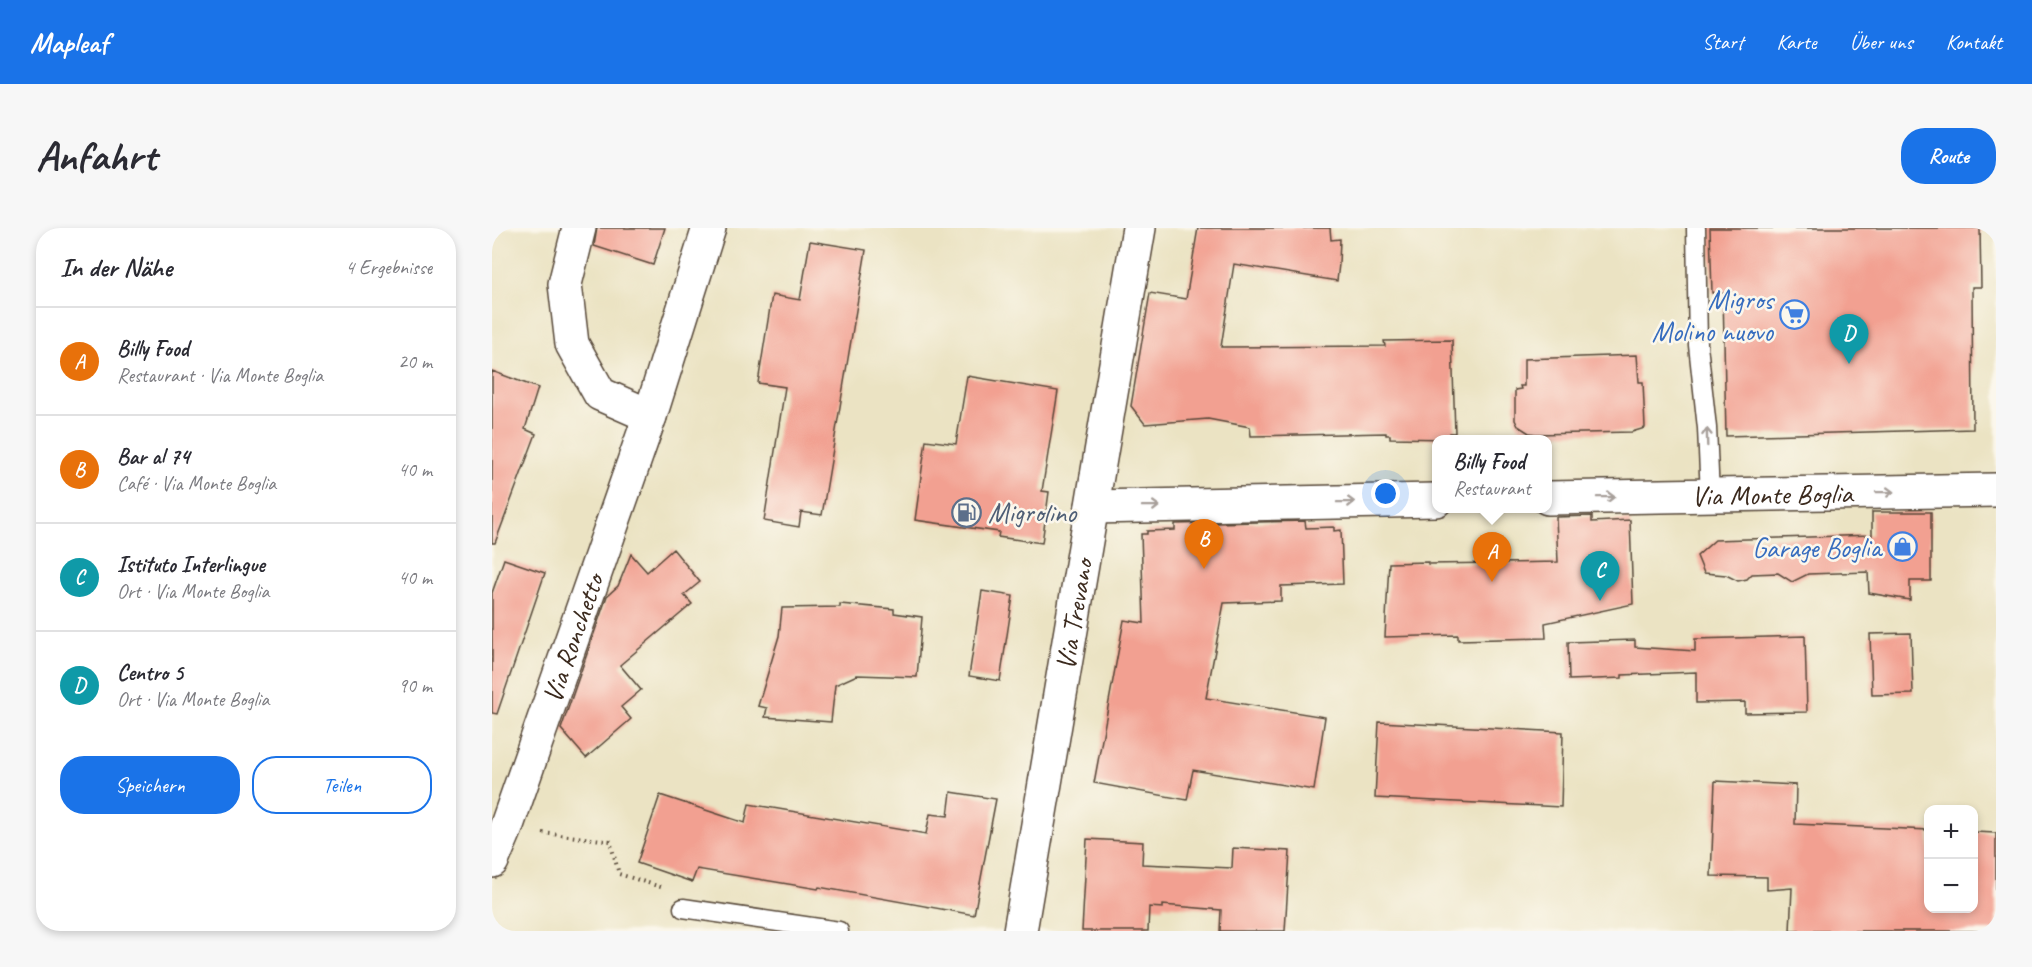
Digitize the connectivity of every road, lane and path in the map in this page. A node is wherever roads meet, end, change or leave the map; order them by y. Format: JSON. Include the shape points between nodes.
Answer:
{"nodes":[{"id":1,"x":579,"y":228,"type":"edge"},
{"id":2,"x":709,"y":228,"type":"edge"},
{"id":3,"x":1139,"y":228,"type":"edge"},
{"id":4,"x":1696,"y":228,"type":"edge"},
{"id":5,"x":650,"y":416,"type":"junction"},
{"id":6,"x":1996,"y":490,"type":"edge"},
{"id":7,"x":1710,"y":496,"type":"junction"},
{"id":8,"x":1552,"y":498,"type":"edge"},
{"id":9,"x":1432,"y":500,"type":"edge"},
{"id":10,"x":1092,"y":507,"type":"junction"},
{"id":11,"x":506,"y":828,"type":"junction"},
{"id":12,"x":492,"y":861,"type":"edge"},
{"id":13,"x":683,"y":908,"type":"joint"},
{"id":14,"x":839,"y":931,"type":"edge"},
{"id":15,"x":1020,"y":931,"type":"edge"}],
"edges":[{"from":1,"to":5,"type":"street","via":[[565,284],[572,344],[600,394]]},
{"from":2,"to":5,"type":"street","name":"Via Ronchetto"},
{"from":3,"to":10,"type":"street","name":"Via Trevano"},
{"from":7,"to":4,"type":"lane","one_way":true,"via":[[1698,345]]},
{"from":5,"to":11,"type":"street","name":"Via Ronchetto"},
{"from":7,"to":6,"type":"street","name":"Via Monte Boglia","one_way":true},
{"from":8,"to":7,"type":"street","name":"Via Monte Boglia","one_way":true},
{"from":10,"to":9,"type":"street","one_way":true},
{"from":10,"to":15,"type":"street","name":"Via Trevano"},
{"from":11,"to":12,"type":"street","name":"Via Ronchetto"},
{"from":11,"to":13,"type":"path","via":[[609,842],[619,874],[678,893]]},
{"from":13,"to":14,"type":"lane"}]}
